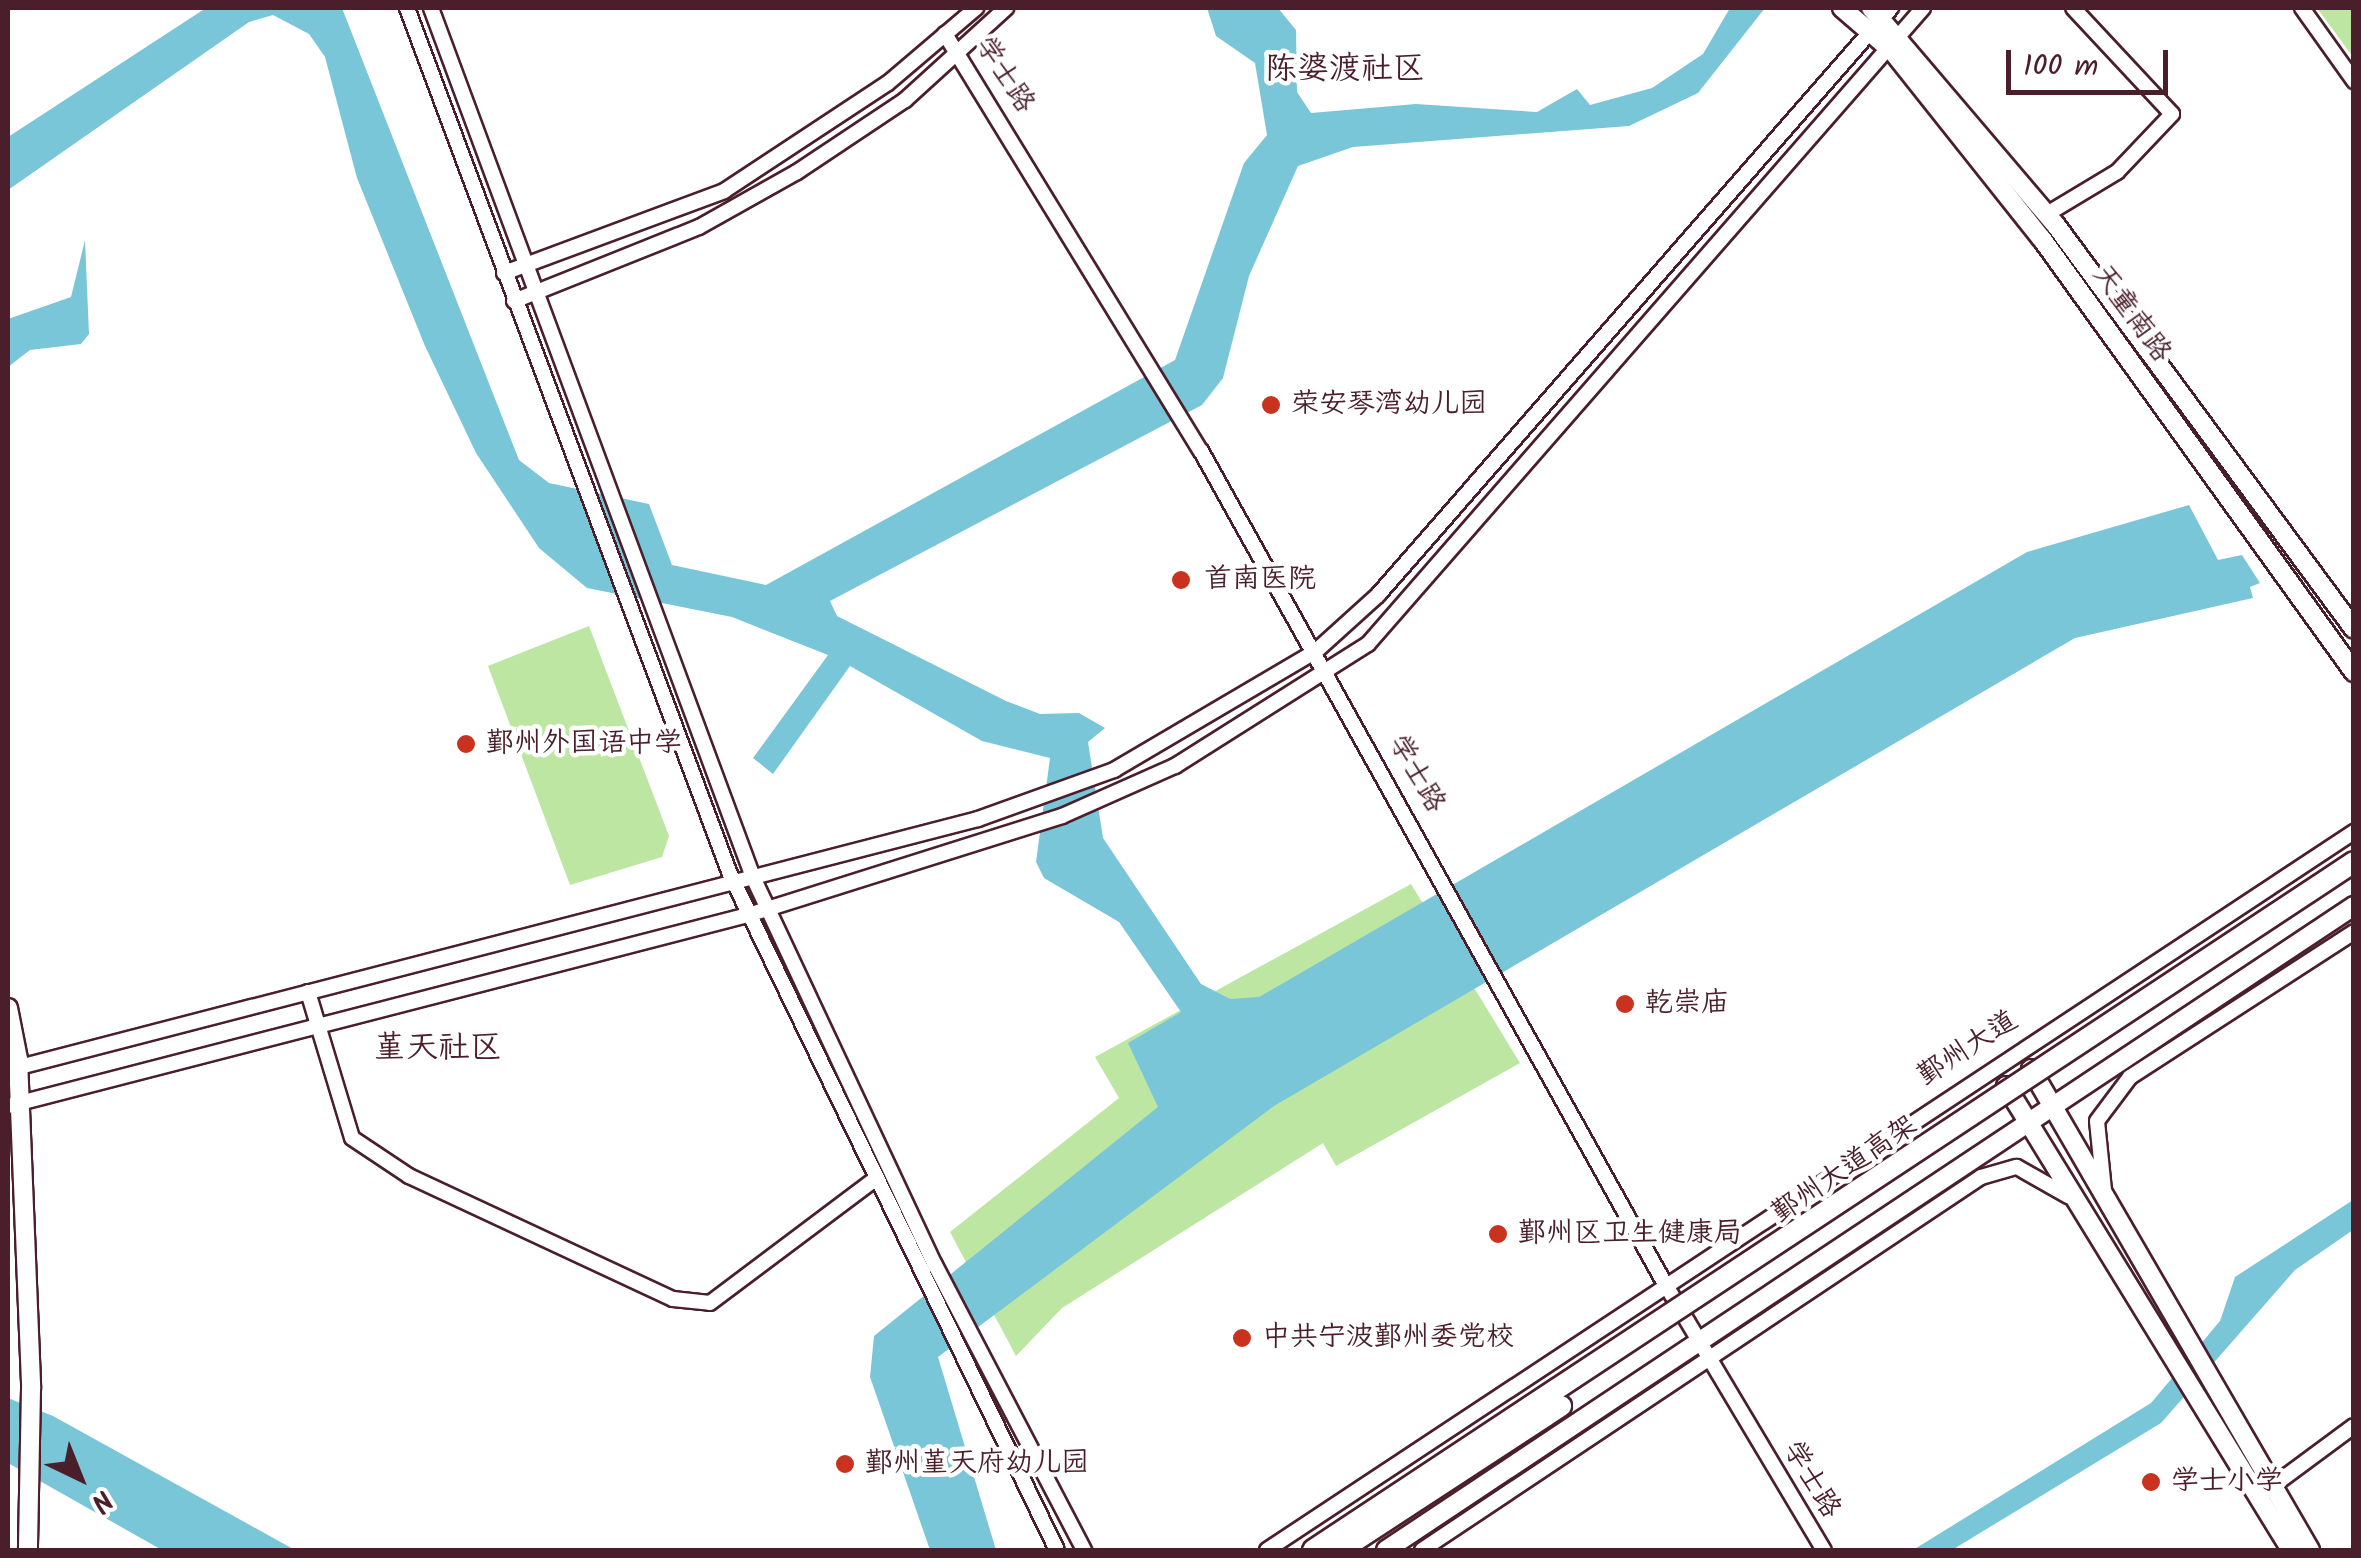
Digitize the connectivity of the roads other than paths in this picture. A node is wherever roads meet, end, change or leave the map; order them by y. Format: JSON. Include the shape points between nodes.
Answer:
{"nodes":[{"id":1,"x":407,"y":8,"type":"edge"},
{"id":2,"x":431,"y":8,"type":"edge"},
{"id":3,"x":976,"y":8,"type":"edge"},
{"id":4,"x":1006,"y":8,"type":"edge"},
{"id":5,"x":1842,"y":8,"type":"edge"},
{"id":6,"x":1923,"y":8,"type":"edge"},
{"id":7,"x":2074,"y":8,"type":"edge"},
{"id":8,"x":2302,"y":8,"type":"edge"},
{"id":9,"x":1880,"y":17,"type":"edge"},
{"id":10,"x":945,"y":34,"type":"junction"},
{"id":11,"x":1898,"y":44,"type":"junction"},
{"id":12,"x":960,"y":49,"type":"junction"},
{"id":13,"x":2354,"y":81,"type":"edge"},
{"id":14,"x":2047,"y":214,"type":"junction"},
{"id":15,"x":527,"y":269,"type":"junction"},
{"id":16,"x":504,"y":273,"type":"junction"},
{"id":17,"x":536,"y":292,"type":"junction"},
{"id":18,"x":514,"y":302,"type":"junction"},
{"id":19,"x":2354,"y":629,"type":"edge"},
{"id":20,"x":1316,"y":651,"type":"junction"},
{"id":21,"x":2354,"y":672,"type":"edge"},
{"id":22,"x":1329,"y":674,"type":"junction"},
{"id":23,"x":2354,"y":832,"type":"edge"},
{"id":24,"x":2354,"y":852,"type":"edge"},
{"id":25,"x":2354,"y":862,"type":"edge"},
{"id":26,"x":2354,"y":877,"type":"edge"},
{"id":27,"x":753,"y":878,"type":"junction"},
{"id":28,"x":734,"y":882,"type":"junction"},
{"id":29,"x":2354,"y":906,"type":"edge"},
{"id":30,"x":767,"y":908,"type":"junction"},
{"id":31,"x":748,"y":914,"type":"junction"},
{"id":32,"x":2354,"y":932,"type":"edge"},
{"id":33,"x":308,"y":992,"type":"junction"},
{"id":34,"x":8,"y":1008,"type":"edge"},
{"id":35,"x":314,"y":1028,"type":"junction"},
{"id":36,"x":13,"y":1068,"type":"edge"},
{"id":37,"x":2031,"y":1070,"type":"junction"},
{"id":38,"x":2006,"y":1086,"type":"junction"},
{"id":39,"x":14,"y":1103,"type":"edge"},
{"id":40,"x":2050,"y":1103,"type":"junction"},
{"id":41,"x":2027,"y":1118,"type":"junction"},
{"id":42,"x":875,"y":1179,"type":"junction"},
{"id":43,"x":2104,"y":1196,"type":"junction"},
{"id":44,"x":2091,"y":1218,"type":"junction"},
{"id":45,"x":1664,"y":1282,"type":"junction"},
{"id":46,"x":1676,"y":1304,"type":"junction"},
{"id":47,"x":1696,"y":1339,"type":"junction"},
{"id":48,"x":1708,"y":1356,"type":"junction"},
{"id":49,"x":2354,"y":1426,"type":"edge"},
{"id":50,"x":2266,"y":1491,"type":"junction"},
{"id":51,"x":28,"y":1550,"type":"edge"},
{"id":52,"x":1057,"y":1550,"type":"edge"},
{"id":53,"x":1084,"y":1550,"type":"edge"},
{"id":54,"x":1267,"y":1550,"type":"edge"},
{"id":55,"x":1310,"y":1550,"type":"edge"},
{"id":56,"x":1341,"y":1550,"type":"edge"},
{"id":57,"x":1386,"y":1550,"type":"edge"},
{"id":58,"x":1422,"y":1550,"type":"edge"},
{"id":59,"x":1824,"y":1550,"type":"edge"},
{"id":60,"x":2291,"y":1550,"type":"edge"},
{"id":61,"x":2310,"y":1550,"type":"edge"}],
"edges":[{"from":1,"to":16,"type":"street"},
{"from":2,"to":15,"type":"street"},
{"from":3,"to":10,"type":"street"},
{"from":4,"to":12,"type":"street"},
{"from":5,"to":9,"type":"main road","name":"天童南路"},
{"from":6,"to":11,"type":"street"},
{"from":7,"to":14,"type":"street","via":[[2172,114],[2117,172]]},
{"from":8,"to":13,"type":"street"},
{"from":9,"to":11,"type":"main road","name":"天童南路"},
{"from":9,"to":20,"type":"street","via":[[1378,595]]},
{"from":10,"to":12,"type":"street","name":"学士路"},
{"from":10,"to":15,"type":"street","via":[[888,83],[724,190]]},
{"from":11,"to":14,"type":"main road"},
{"from":11,"to":21,"type":"main road","name":"天童南路"},
{"from":11,"to":22,"type":"street","via":[[1368,644]]},
{"from":12,"to":17,"type":"street","via":[[905,100],[797,172],[699,227]]},
{"from":12,"to":20,"type":"street","name":"学士路"},
{"from":14,"to":19,"type":"main road"},
{"from":15,"to":16,"type":"street"},
{"from":15,"to":17,"type":"street"},
{"from":16,"to":18,"type":"street"},
{"from":17,"to":18,"type":"street"},
{"from":17,"to":27,"type":"street"},
{"from":18,"to":28,"type":"street"},
{"from":20,"to":22,"type":"street","name":"学士路"},
{"from":20,"to":27,"type":"street","via":[[1114,770],[978,819]]},
{"from":22,"to":30,"type":"street","via":[[1175,766],[1062,816]]},
{"from":22,"to":45,"type":"street","name":"学士路","via":[[1506,984]]},
{"from":23,"to":45,"type":"street","name":"鄞州大道"},
{"from":24,"to":37,"type":"main road","name":"鄞州大道"},
{"from":25,"to":55,"type":"highway","name":"鄞州大道高架","bridge":true},
{"from":26,"to":56,"type":"highway","name":"鄞州大道高架","bridge":true},
{"from":27,"to":28,"type":"street"},
{"from":27,"to":30,"type":"street"},
{"from":28,"to":31,"type":"street"},
{"from":28,"to":33,"type":"street"},
{"from":29,"to":40,"type":"main road"},
{"from":30,"to":31,"type":"street"},
{"from":30,"to":53,"type":"street","via":[[935,1265]]},
{"from":31,"to":35,"type":"street"},
{"from":31,"to":42,"type":"street"},
{"from":32,"to":43,"type":"street","via":[[2130,1077],[2097,1121]]},
{"from":33,"to":35,"type":"street"},
{"from":33,"to":36,"type":"street"},
{"from":34,"to":36,"type":"main road"},
{"from":35,"to":39,"type":"street"},
{"from":35,"to":42,"type":"street","via":[[352,1138],[409,1176],[673,1299],[710,1303]]},
{"from":36,"to":39,"type":"main road"},
{"from":37,"to":38,"type":"main road","name":"鄞州大道"},
{"from":37,"to":40,"type":"main road"},
{"from":38,"to":41,"type":"main road"},
{"from":38,"to":46,"type":"main road","name":"鄞州大道"},
{"from":39,"to":51,"type":"main road","via":[[31,1389]]},
{"from":40,"to":41,"type":"main road"},
{"from":40,"to":43,"type":"main road"},
{"from":41,"to":44,"type":"main road"},
{"from":41,"to":47,"type":"main road"},
{"from":42,"to":52,"type":"street"},
{"from":43,"to":50,"type":"main road"},
{"from":44,"to":48,"type":"street","via":[[2058,1186],[2017,1167],[1982,1177]]},
{"from":44,"to":50,"type":"main road"},
{"from":45,"to":46,"type":"street","name":"学士路"},
{"from":45,"to":54,"type":"street","name":"鄞州大道"},
{"from":46,"to":47,"type":"street","name":"学士路"},
{"from":46,"to":55,"type":"main road","name":"鄞州大道"},
{"from":47,"to":48,"type":"street","name":"学士路"},
{"from":47,"to":57,"type":"main road"},
{"from":48,"to":58,"type":"street"},
{"from":48,"to":59,"type":"street","name":"学士路"},
{"from":49,"to":50,"type":"street"},
{"from":50,"to":60,"type":"main road"},
{"from":50,"to":61,"type":"main road"}]}
